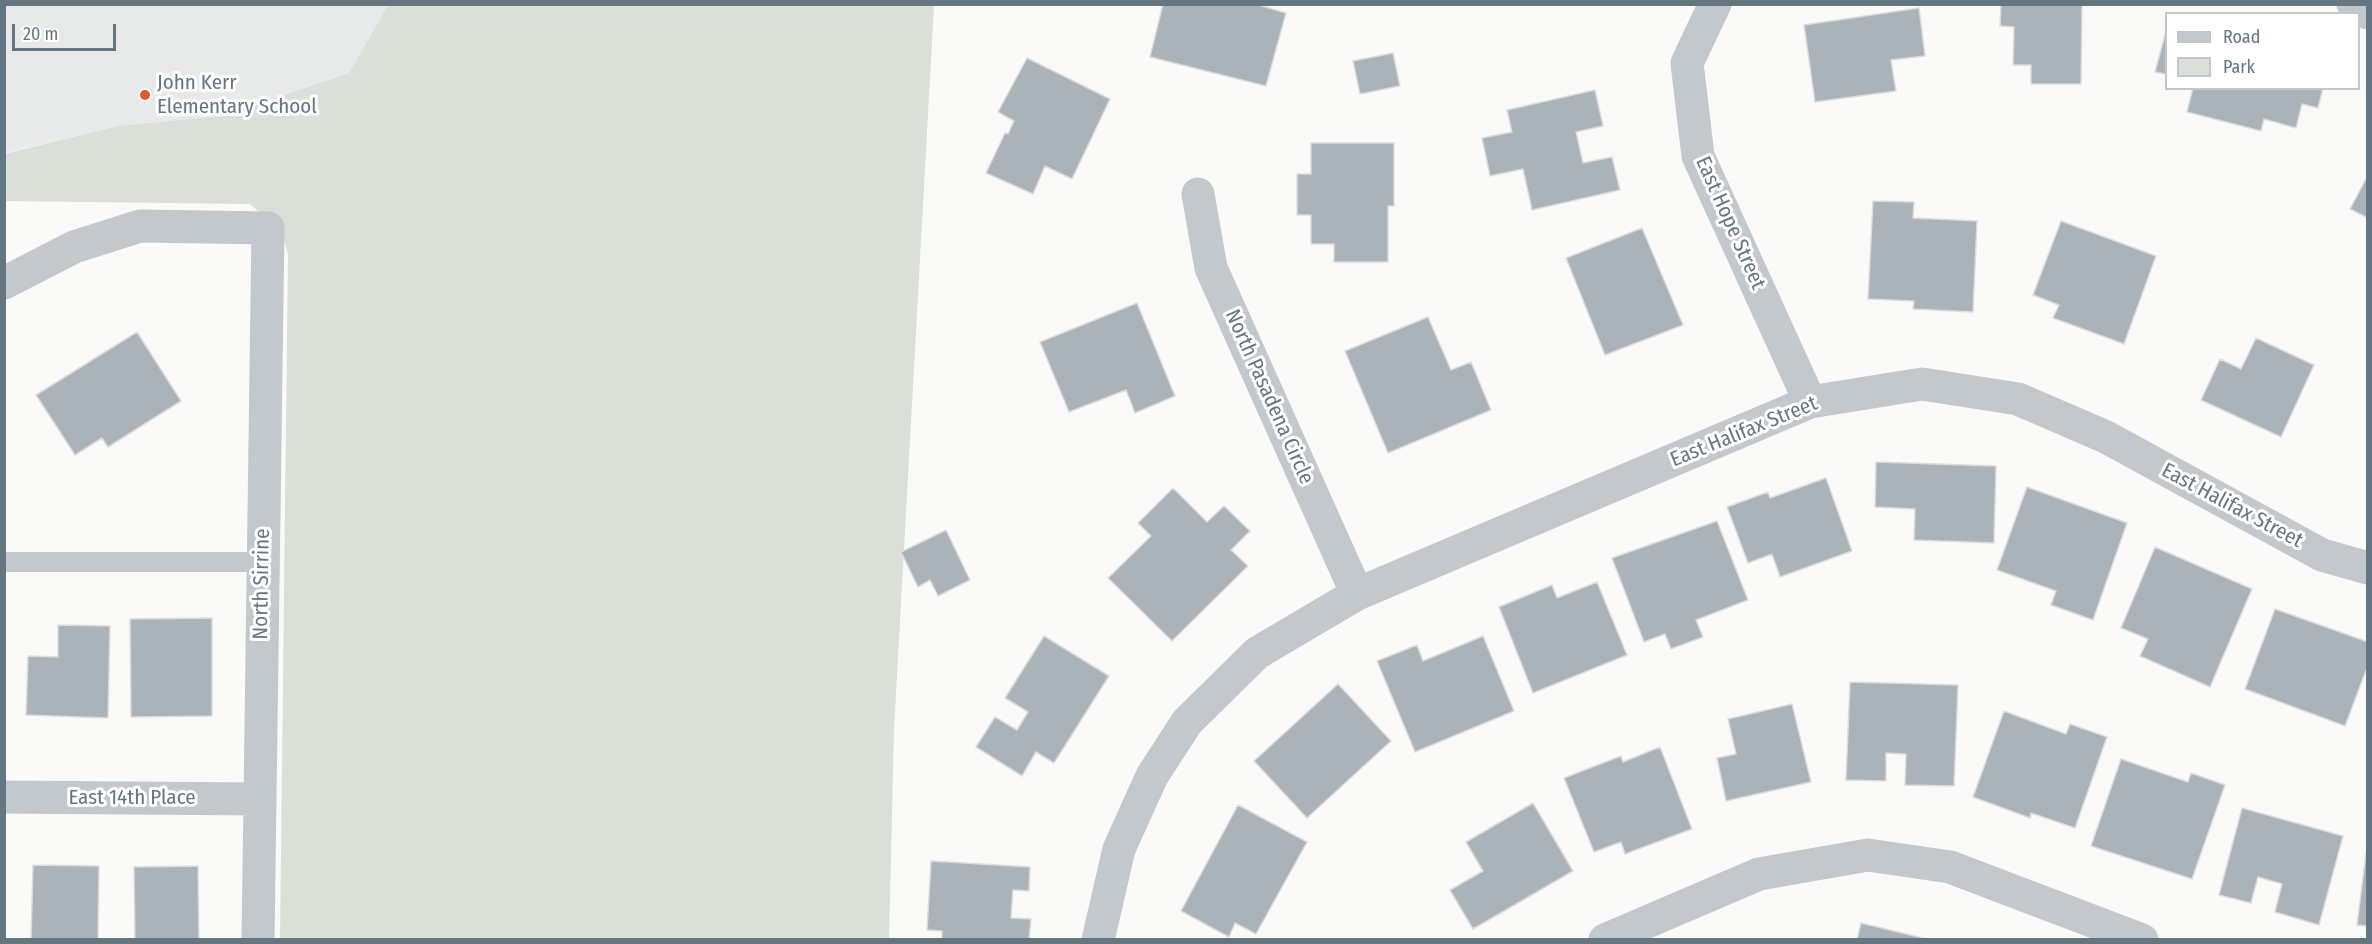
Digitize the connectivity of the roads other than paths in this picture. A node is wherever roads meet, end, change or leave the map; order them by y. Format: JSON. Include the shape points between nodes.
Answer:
{"nodes":[{"id":1,"x":1715,"y":4,"type":"edge"},
{"id":2,"x":2353,"y":4,"type":"edge"},
{"id":3,"x":2367,"y":13,"type":"edge"},
{"id":4,"x":1198,"y":194,"type":"dead end"},
{"id":5,"x":4,"y":283,"type":"edge"},
{"id":6,"x":1810,"y":402,"type":"junction"},
{"id":7,"x":4,"y":562,"type":"edge"},
{"id":8,"x":262,"y":562,"type":"junction"},
{"id":9,"x":2367,"y":568,"type":"edge"},
{"id":10,"x":1357,"y":594,"type":"junction"},
{"id":11,"x":4,"y":797,"type":"edge"},
{"id":12,"x":259,"y":799,"type":"junction"},
{"id":13,"x":258,"y":939,"type":"edge"},
{"id":14,"x":1098,"y":939,"type":"edge"},
{"id":15,"x":1605,"y":939,"type":"edge"},
{"id":16,"x":2142,"y":939,"type":"edge"}],
"edges":[{"from":1,"to":6,"type":"street","name":"East Hope Street","via":[[1688,63],[1698,156]]},
{"from":2,"to":3,"type":"street"},
{"from":4,"to":10,"type":"street","name":"North Pasadena Circle","via":[[1211,268]]},
{"from":5,"to":8,"type":"street","name":"North Sirrine","via":[[74,247],[140,226],[268,228]]},
{"from":6,"to":9,"type":"street","name":"East Halifax Street","via":[[1922,384],[2018,399],[2106,438],[2322,555]]},
{"from":6,"to":10,"type":"street","name":"East Halifax Street"},
{"from":7,"to":8,"type":"lane"},
{"from":8,"to":12,"type":"street","name":"North Sirrine"},
{"from":10,"to":14,"type":"street","name":"East Halifax Street","via":[[1257,653],[1186,722],[1152,776],[1119,849]]},
{"from":11,"to":12,"type":"street","name":"East 14th Place"},
{"from":12,"to":13,"type":"street","name":"North Sirrine"},
{"from":15,"to":16,"type":"street","via":[[1759,874],[1868,855],[1950,867]]}]}
